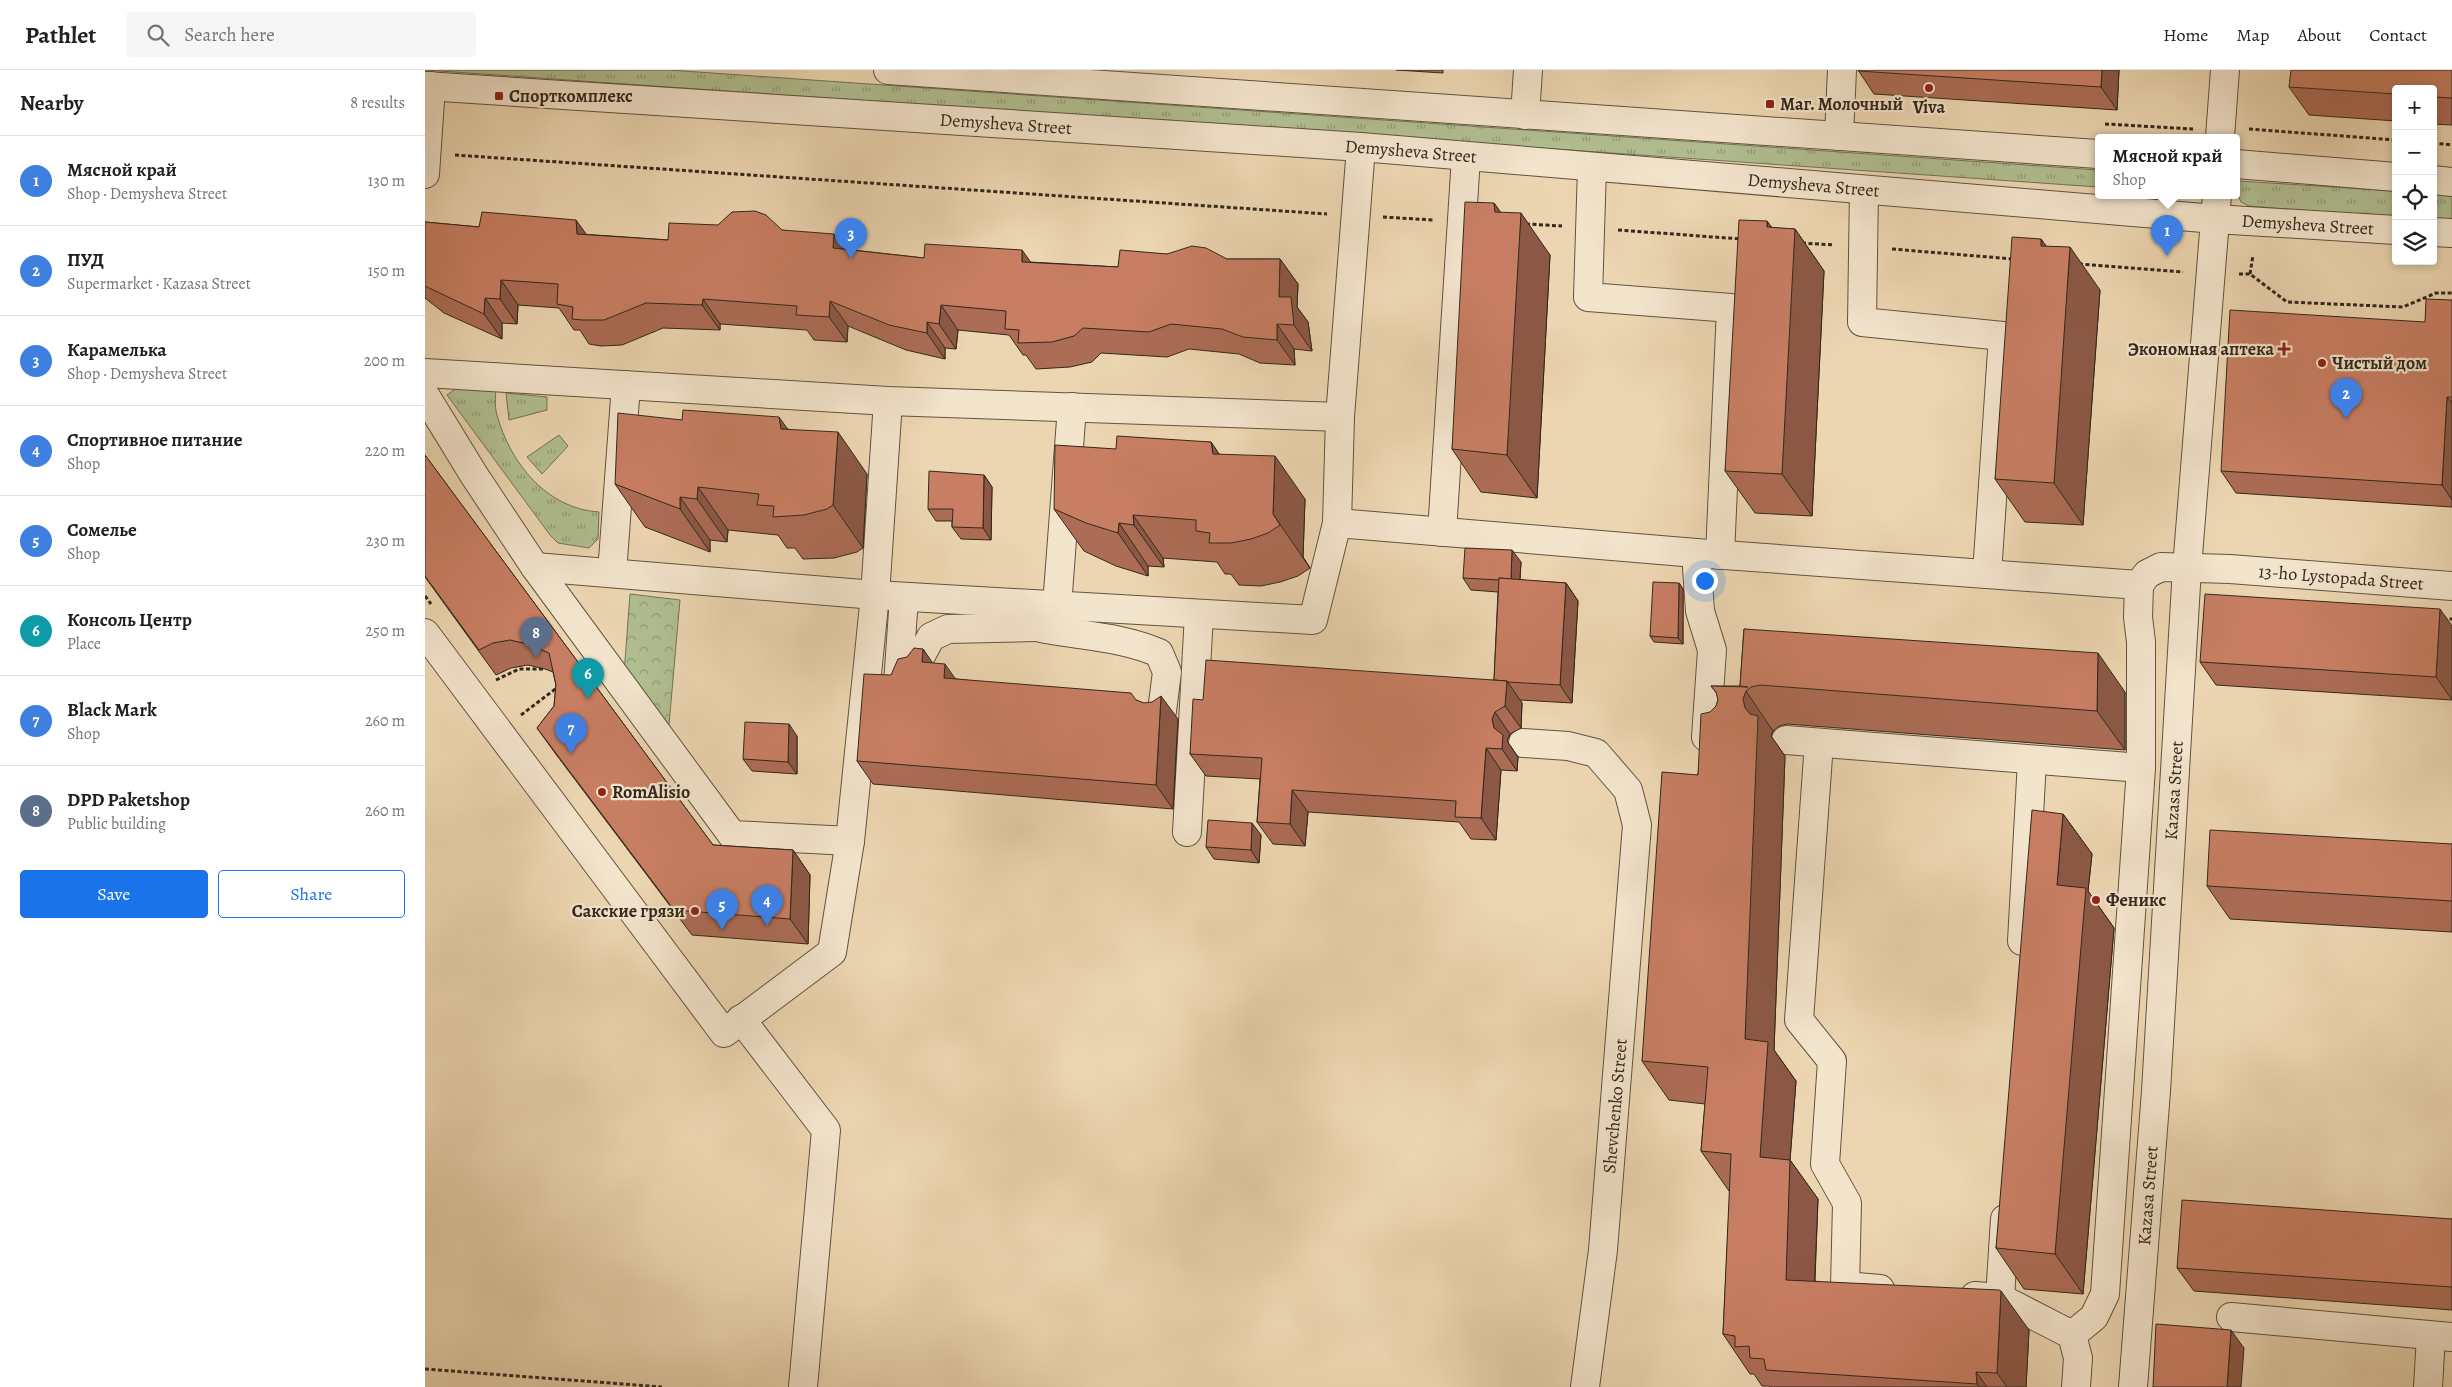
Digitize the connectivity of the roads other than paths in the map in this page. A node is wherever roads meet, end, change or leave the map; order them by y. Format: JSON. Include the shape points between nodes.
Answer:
{"nodes":[{"id":1,"x":887,"y":70,"type":"edge"},
{"id":2,"x":1528,"y":70,"type":"edge"},
{"id":3,"x":1842,"y":70,"type":"edge"},
{"id":4,"x":2225,"y":70,"type":"edge"},
{"id":5,"x":1155,"y":80,"type":"edge"},
{"id":6,"x":428,"y":86,"type":"edge"},
{"id":7,"x":1525,"y":115,"type":"junction"},
{"id":8,"x":2220,"y":134,"type":"edge"},
{"id":9,"x":1839,"y":136,"type":"junction"},
{"id":10,"x":1361,"y":148,"type":"junction"},
{"id":11,"x":2095,"y":154,"type":"edge"},
{"id":12,"x":1466,"y":157,"type":"junction"},
{"id":13,"x":2240,"y":164,"type":"edge"},
{"id":14,"x":425,"y":166,"type":"edge"},
{"id":15,"x":1592,"y":167,"type":"junction"},
{"id":16,"x":2392,"y":177,"type":"edge"},
{"id":17,"x":2437,"y":180,"type":"edge"},
{"id":18,"x":2452,"y":182,"type":"edge"},
{"id":19,"x":1864,"y":190,"type":"junction"},
{"id":20,"x":2216,"y":207,"type":"edge"},
{"id":21,"x":2392,"y":229,"type":"edge"},
{"id":22,"x":2437,"y":232,"type":"edge"},
{"id":23,"x":2452,"y":233,"type":"edge"},
{"id":24,"x":425,"y":373,"type":"edge"},
{"id":25,"x":626,"y":385,"type":"junction"},
{"id":26,"x":425,"y":395,"type":"edge"},
{"id":27,"x":888,"y":400,"type":"junction"},
{"id":28,"x":1072,"y":407,"type":"junction"},
{"id":29,"x":1340,"y":417,"type":"junction"},
{"id":30,"x":1337,"y":523,"type":"junction"},
{"id":31,"x":1442,"y":532,"type":"junction"},
{"id":32,"x":1708,"y":554,"type":"junction"},
{"id":33,"x":535,"y":567,"type":"junction"},
{"id":34,"x":2187,"y":568,"type":"junction"},
{"id":35,"x":612,"y":573,"type":"junction"},
{"id":36,"x":1987,"y":574,"type":"junction"},
{"id":37,"x":2139,"y":585,"type":"junction"},
{"id":38,"x":2452,"y":586,"type":"edge"},
{"id":39,"x":875,"y":595,"type":"junction"},
{"id":40,"x":904,"y":596,"type":"junction"},
{"id":41,"x":1044,"y":613,"type":"junction"},
{"id":42,"x":1199,"y":614,"type":"junction"},
{"id":43,"x":425,"y":633,"type":"edge"},
{"id":44,"x":1162,"y":711,"type":"edge"},
{"id":45,"x":1730,"y":738,"type":"edge"},
{"id":46,"x":1786,"y":740,"type":"dead end"},
{"id":47,"x":1819,"y":743,"type":"junction"},
{"id":48,"x":1525,"y":751,"type":"dead end"},
{"id":49,"x":2032,"y":761,"type":"junction"},
{"id":50,"x":2141,"y":768,"type":"junction"},
{"id":51,"x":1187,"y":832,"type":"dead end"},
{"id":52,"x":850,"y":841,"type":"junction"},
{"id":53,"x":2020,"y":966,"type":"edge"},
{"id":54,"x":741,"y":1020,"type":"junction"},
{"id":55,"x":2006,"y":1190,"type":"edge"},
{"id":56,"x":1903,"y":1290,"type":"edge"},
{"id":57,"x":1951,"y":1294,"type":"edge"},
{"id":58,"x":2000,"y":1298,"type":"junction"},
{"id":59,"x":2231,"y":1317,"type":"dead end"},
{"id":60,"x":2071,"y":1335,"type":"junction"},
{"id":61,"x":2442,"y":1337,"type":"edge"},
{"id":62,"x":803,"y":1387,"type":"edge"},
{"id":63,"x":1585,"y":1387,"type":"edge"},
{"id":64,"x":2076,"y":1387,"type":"edge"},
{"id":65,"x":2133,"y":1387,"type":"edge"},
{"id":66,"x":2427,"y":1387,"type":"edge"}],
"edges":[{"from":1,"to":5,"type":"street"},
{"from":2,"to":7,"type":"street"},
{"from":3,"to":9,"type":"street"},
{"from":4,"to":8,"type":"street"},
{"from":5,"to":7,"type":"street"},
{"from":6,"to":10,"type":"street","name":"Demysheva Street"},
{"from":6,"to":14,"type":"street"},
{"from":7,"to":9,"type":"street"},
{"from":9,"to":11,"type":"street"},
{"from":10,"to":12,"type":"street","name":"Demysheva Street"},
{"from":10,"to":29,"type":"street"},
{"from":12,"to":15,"type":"street","name":"Demysheva Street"},
{"from":12,"to":31,"type":"street"},
{"from":13,"to":16,"type":"street"},
{"from":15,"to":19,"type":"street","name":"Demysheva Street"},
{"from":15,"to":32,"type":"street","via":[[1588,297],[1731,308]]},
{"from":17,"to":18,"type":"street"},
{"from":19,"to":20,"type":"street","name":"Demysheva Street"},
{"from":19,"to":36,"type":"street","via":[[1862,322],[2003,336]]},
{"from":20,"to":21,"type":"street","name":"Demysheva Street"},
{"from":20,"to":34,"type":"street","name":"Kazasa Street"},
{"from":22,"to":23,"type":"street"},
{"from":24,"to":25,"type":"street"},
{"from":25,"to":27,"type":"street"},
{"from":25,"to":35,"type":"street"},
{"from":26,"to":33,"type":"street"},
{"from":27,"to":28,"type":"street"},
{"from":27,"to":39,"type":"street"},
{"from":28,"to":29,"type":"street"},
{"from":28,"to":41,"type":"street"},
{"from":29,"to":30,"type":"street"},
{"from":30,"to":31,"type":"street"},
{"from":30,"to":42,"type":"street","via":[[1313,620]]},
{"from":31,"to":32,"type":"street"},
{"from":32,"to":36,"type":"street"},
{"from":32,"to":45,"type":"street","via":[[1700,611],[1712,650],[1706,737]]},
{"from":33,"to":35,"type":"street"},
{"from":33,"to":52,"type":"street","via":[[732,835]]},
{"from":34,"to":37,"type":"street","name":"13-ho Lystopada Street","via":[[2161,567],[2147,574]]},
{"from":34,"to":38,"type":"street","name":"13-ho Lystopada Street"},
{"from":34,"to":65,"type":"street","name":"Kazasa Street"},
{"from":35,"to":39,"type":"street"},
{"from":36,"to":37,"type":"street"},
{"from":37,"to":50,"type":"street"},
{"from":39,"to":40,"type":"street"},
{"from":39,"to":52,"type":"street"},
{"from":40,"to":41,"type":"street"},
{"from":40,"to":41,"type":"street","via":[[907,676],[931,637],[948,629]]},
{"from":41,"to":42,"type":"street"},
{"from":41,"to":44,"type":"street","via":[[1068,634],[1137,643],[1159,652],[1167,672]]},
{"from":42,"to":51,"type":"street"},
{"from":43,"to":54,"type":"street","via":[[724,1033]]},
{"from":46,"to":47,"type":"street"},
{"from":47,"to":49,"type":"street"},
{"from":47,"to":56,"type":"street","via":[[1799,1020],[1832,1061],[1825,1164],[1847,1203],[1845,1286]]},
{"from":48,"to":63,"type":"street","name":"Shevchenko Street","via":[[1604,762],[1628,790],[1637,825],[1603,1250]]},
{"from":49,"to":50,"type":"street"},
{"from":49,"to":53,"type":"street"},
{"from":50,"to":60,"type":"street","via":[[2105,1294],[2094,1317]]},
{"from":52,"to":54,"type":"street","via":[[832,952]]},
{"from":54,"to":62,"type":"street","via":[[826,1130]]},
{"from":55,"to":58,"type":"street"},
{"from":57,"to":58,"type":"street"},
{"from":58,"to":60,"type":"street"},
{"from":59,"to":61,"type":"street"},
{"from":60,"to":64,"type":"street","via":[[2078,1358]]},
{"from":61,"to":66,"type":"street"}]}
